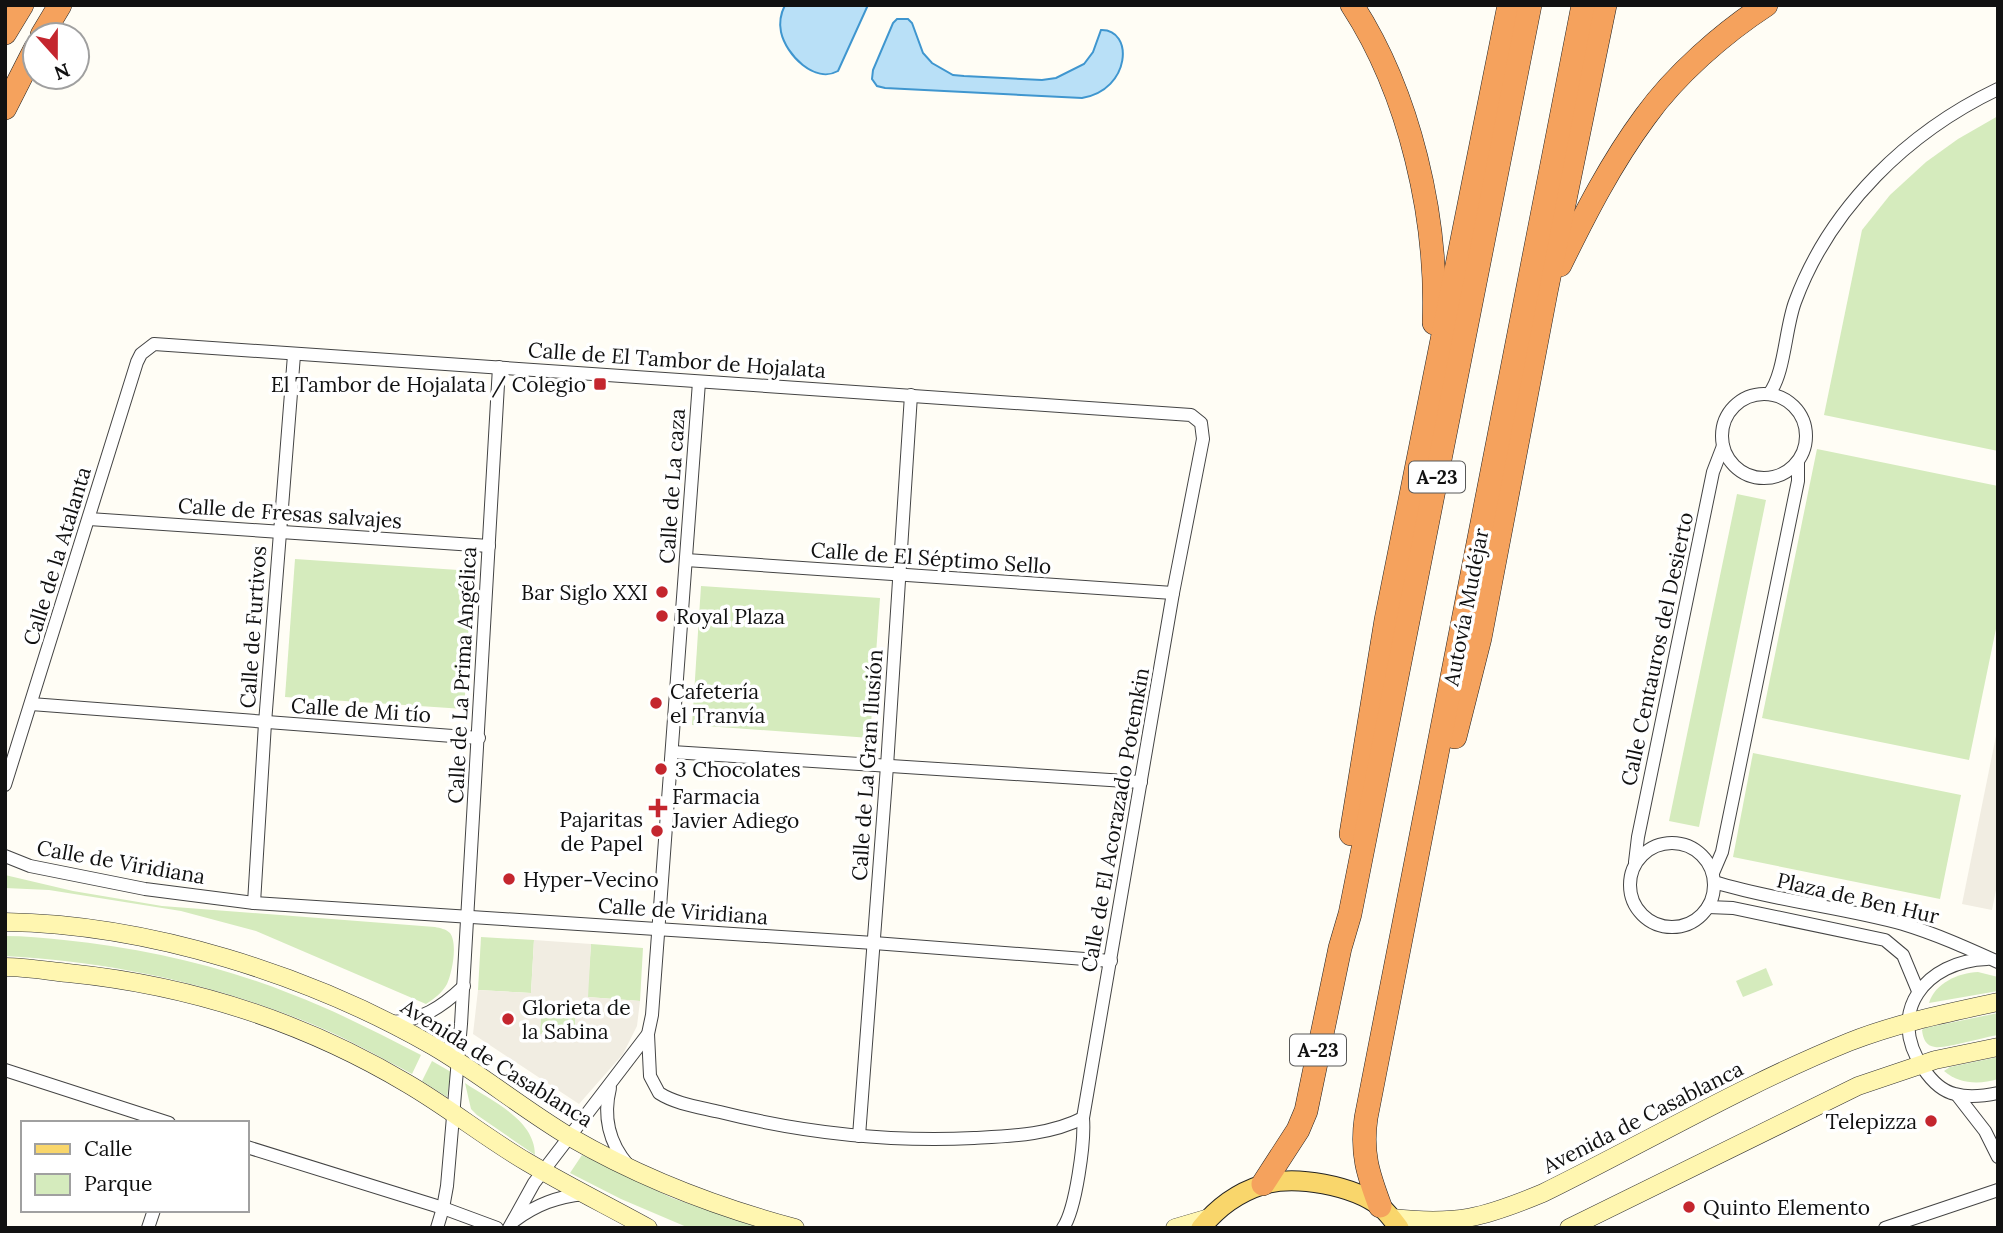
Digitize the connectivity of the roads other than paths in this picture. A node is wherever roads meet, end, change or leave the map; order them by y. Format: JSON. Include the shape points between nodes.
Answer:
{"nodes":[{"id":1,"x":22,"y":5,"type":"edge"},
{"id":2,"x":60,"y":5,"type":"edge"},
{"id":3,"x":1352,"y":5,"type":"edge"},
{"id":4,"x":1509,"y":5,"type":"edge"},
{"id":5,"x":1531,"y":5,"type":"edge"},
{"id":6,"x":1583,"y":5,"type":"edge"},
{"id":7,"x":1605,"y":5,"type":"edge"},
{"id":8,"x":1766,"y":5,"type":"edge"},
{"id":9,"x":50,"y":21,"type":"edge"},
{"id":10,"x":5,"y":33,"type":"edge"},
{"id":11,"x":21,"y":77,"type":"edge"},
{"id":12,"x":1998,"y":89,"type":"edge"},
{"id":13,"x":5,"y":108,"type":"edge"},
{"id":14,"x":1546,"y":292,"type":"junction"},
{"id":15,"x":154,"y":344,"type":"joint"},
{"id":16,"x":293,"y":355,"type":"junction"},
{"id":17,"x":499,"y":367,"type":"junction"},
{"id":18,"x":699,"y":382,"type":"junction"},
{"id":19,"x":1769,"y":394,"type":"junction"},
{"id":20,"x":911,"y":395,"type":"junction"},
{"id":21,"x":1197,"y":418,"type":"joint"},
{"id":22,"x":1422,"y":437,"type":"junction"},
{"id":23,"x":1723,"y":446,"type":"junction"},
{"id":24,"x":1798,"y":463,"type":"junction"},
{"id":25,"x":89,"y":519,"type":"junction"},
{"id":26,"x":279,"y":532,"type":"junction"},
{"id":27,"x":489,"y":546,"type":"junction"},
{"id":28,"x":686,"y":560,"type":"junction"},
{"id":29,"x":899,"y":575,"type":"junction"},
{"id":30,"x":1173,"y":593,"type":"junction"},
{"id":31,"x":31,"y":704,"type":"junction"},
{"id":32,"x":265,"y":723,"type":"junction"},
{"id":33,"x":479,"y":737,"type":"junction"},
{"id":34,"x":672,"y":752,"type":"junction"},
{"id":35,"x":887,"y":766,"type":"junction"},
{"id":36,"x":1141,"y":782,"type":"junction"},
{"id":37,"x":5,"y":785,"type":"edge"},
{"id":38,"x":5,"y":856,"type":"edge"},
{"id":39,"x":1635,"y":862,"type":"junction"},
{"id":40,"x":1413,"y":878,"type":"junction"},
{"id":41,"x":1714,"y":878,"type":"junction"},
{"id":42,"x":254,"y":903,"type":"junction"},
{"id":43,"x":1708,"y":907,"type":"junction"},
{"id":44,"x":467,"y":917,"type":"junction"},
{"id":45,"x":5,"y":922,"type":"edge"},
{"id":46,"x":659,"y":929,"type":"junction"},
{"id":47,"x":874,"y":943,"type":"junction"},
{"id":48,"x":1340,"y":948,"type":"junction"},
{"id":49,"x":1994,"y":960,"type":"edge"},
{"id":50,"x":1111,"y":961,"type":"junction"},
{"id":51,"x":5,"y":967,"type":"edge"},
{"id":52,"x":464,"y":986,"type":"junction"},
{"id":53,"x":1918,"y":991,"type":"junction"},
{"id":54,"x":1998,"y":1002,"type":"edge"},
{"id":55,"x":388,"y":1022,"type":"junction"},
{"id":56,"x":1908,"y":1022,"type":"junction"},
{"id":57,"x":649,"y":1034,"type":"junction"},
{"id":58,"x":1998,"y":1047,"type":"edge"},
{"id":59,"x":458,"y":1061,"type":"junction"},
{"id":60,"x":1920,"y":1065,"type":"junction"},
{"id":61,"x":5,"y":1070,"type":"edge"},
{"id":62,"x":611,"y":1085,"type":"junction"},
{"id":63,"x":1998,"y":1093,"type":"edge"},
{"id":64,"x":1957,"y":1095,"type":"junction"},
{"id":65,"x":454,"y":1112,"type":"junction"},
{"id":66,"x":1083,"y":1118,"type":"junction"},
{"id":67,"x":163,"y":1121,"type":"edge"},
{"id":68,"x":570,"y":1136,"type":"junction"},
{"id":69,"x":859,"y":1136,"type":"junction"},
{"id":70,"x":248,"y":1147,"type":"edge"},
{"id":71,"x":1998,"y":1157,"type":"edge"},
{"id":72,"x":633,"y":1170,"type":"junction"},
{"id":73,"x":543,"y":1171,"type":"junction"},
{"id":74,"x":1264,"y":1184,"type":"junction"},
{"id":75,"x":1998,"y":1189,"type":"edge"},
{"id":76,"x":586,"y":1194,"type":"junction"},
{"id":77,"x":443,"y":1208,"type":"junction"},
{"id":78,"x":1390,"y":1217,"type":"edge"},
{"id":79,"x":1205,"y":1223,"type":"edge"},
{"id":80,"x":510,"y":1225,"type":"edge"},
{"id":81,"x":437,"y":1228,"type":"edge"},
{"id":82,"x":497,"y":1228,"type":"edge"},
{"id":83,"x":648,"y":1228,"type":"edge"},
{"id":84,"x":795,"y":1228,"type":"edge"},
{"id":85,"x":1063,"y":1228,"type":"edge"},
{"id":86,"x":1175,"y":1228,"type":"edge"},
{"id":87,"x":1569,"y":1228,"type":"edge"},
{"id":88,"x":1885,"y":1228,"type":"edge"}],
"edges":[{"from":1,"to":10,"type":"highway"},
{"from":2,"to":9,"type":"highway"},
{"from":3,"to":22,"type":"highway","via":[[1389,74],[1428,211],[1435,290]]},
{"from":4,"to":22,"type":"highway"},
{"from":5,"to":48,"type":"highway","number":"A-23"},
{"from":6,"to":40,"type":"highway","name":"Autovía Mudéjar","number":"A-23"},
{"from":7,"to":14,"type":"highway"},
{"from":8,"to":14,"type":"highway","via":[[1695,61],[1646,115],[1610,168]]},
{"from":11,"to":13,"type":"highway"},
{"from":12,"to":19,"type":"street","via":[[1923,134],[1848,207],[1800,288],[1777,382]]},
{"from":14,"to":40,"type":"highway","via":[[1480,638],[1427,849]]},
{"from":15,"to":16,"type":"street","name":"Calle de El Tambor de Hojalata"},
{"from":15,"to":25,"type":"street","name":"Calle de la Atalanta","via":[[137,362]]},
{"from":16,"to":17,"type":"street","name":"Calle de El Tambor de Hojalata"},
{"from":16,"to":26,"type":"street","name":"Calle de Furtivos"},
{"from":17,"to":18,"type":"street","name":"Calle de El Tambor de Hojalata"},
{"from":17,"to":27,"type":"street","name":"Calle de La Prima Angélica"},
{"from":18,"to":20,"type":"street","name":"Calle de El Tambor de Hojalata"},
{"from":18,"to":28,"type":"street","name":"Calle de La caza"},
{"from":19,"to":23,"type":"street","via":[[1747,397],[1731,410],[1722,428]]},
{"from":19,"to":24,"type":"street","via":[[1793,404],[1804,419],[1806,443]]},
{"from":20,"to":21,"type":"street","name":"Calle de El Tambor de Hojalata","via":[[1182,413]]},
{"from":20,"to":29,"type":"street","name":"Calle de La Gran Ilusión"},
{"from":21,"to":30,"type":"street","name":"Calle de El Acorazado Potemkin","via":[[1203,439]]},
{"from":22,"to":48,"type":"highway","via":[[1346,858]]},
{"from":23,"to":24,"type":"street","via":[[1732,464],[1750,476],[1781,475]]},
{"from":23,"to":39,"type":"street","name":"Calle Centauros del Desierto","via":[[1713,472]]},
{"from":24,"to":41,"type":"street","via":[[1723,852]]},
{"from":25,"to":26,"type":"street","name":"Calle de Fresas salvajes"},
{"from":25,"to":31,"type":"street","name":"Calle de la Atalanta"},
{"from":26,"to":27,"type":"street","name":"Calle de Fresas salvajes"},
{"from":26,"to":32,"type":"street","name":"Calle de Furtivos"},
{"from":27,"to":33,"type":"street","name":"Calle de La Prima Angélica"},
{"from":28,"to":29,"type":"street","name":"Calle de El Séptimo Sello"},
{"from":28,"to":34,"type":"street","name":"Calle de La caza"},
{"from":29,"to":30,"type":"street","name":"Calle de El Séptimo Sello"},
{"from":29,"to":35,"type":"street","name":"Calle de La Gran Ilusión"},
{"from":30,"to":36,"type":"street","name":"Calle de El Acorazado Potemkin"},
{"from":31,"to":32,"type":"street","name":"Calle de Mi tío"},
{"from":31,"to":37,"type":"street","name":"Calle de la Atalanta"},
{"from":32,"to":33,"type":"street","name":"Calle de Mi tío"},
{"from":32,"to":42,"type":"street","name":"Calle de Furtivos"},
{"from":33,"to":44,"type":"street","name":"Calle de La Prima Angélica"},
{"from":34,"to":35,"type":"street"},
{"from":34,"to":46,"type":"street","name":"Calle de La caza"},
{"from":35,"to":36,"type":"street"},
{"from":35,"to":47,"type":"street","name":"Calle de La Gran Ilusión"},
{"from":36,"to":50,"type":"street","name":"Calle de El Acorazado Potemkin"},
{"from":38,"to":42,"type":"street","name":"Calle de Viridiana","via":[[30,866],[145,889]]},
{"from":39,"to":41,"type":"street","via":[[1654,846],[1678,842],[1700,853]]},
{"from":39,"to":43,"type":"street","via":[[1630,874],[1632,901],[1649,921],[1661,926],[1688,924]]},
{"from":40,"to":78,"type":"highway","name":"Autovía Mudéjar","number":"A-23","via":[[1363,1140],[1367,1172]]},
{"from":41,"to":43,"type":"street"},
{"from":41,"to":49,"type":"street","name":"Plaza de Ben Hur","via":[[1751,893],[1902,924]]},
{"from":42,"to":44,"type":"street","name":"Calle de Viridiana"},
{"from":43,"to":53,"type":"street","name":"Plaza de Ben Hur","via":[[1733,908],[1885,940],[1903,955]]},
{"from":44,"to":46,"type":"street","name":"Calle de Viridiana"},
{"from":44,"to":52,"type":"street","name":"Calle de La Prima Angélica"},
{"from":45,"to":55,"type":"main road","name":"Avenida de Casablanca","via":[[179,945],[247,964]]},
{"from":46,"to":47,"type":"street","name":"Calle de Viridiana"},
{"from":46,"to":57,"type":"street"},
{"from":47,"to":50,"type":"street","name":"Calle de Viridiana"},
{"from":47,"to":69,"type":"street","name":"Calle de La Gran Ilusión"},
{"from":48,"to":74,"type":"highway","number":"A-23","via":[[1306,1111]]},
{"from":49,"to":53,"type":"street","via":[[1953,964]]},
{"from":50,"to":66,"type":"street","name":"Calle de El Acorazado Potemkin"},
{"from":51,"to":65,"type":"main road","via":[[100,976],[238,1007],[376,1066]]},
{"from":52,"to":55,"type":"street","via":[[436,1010]]},
{"from":52,"to":59,"type":"street","name":"Calle de La Prima Angélica"},
{"from":53,"to":56,"type":"street"},
{"from":54,"to":56,"type":"main road","name":"Avenida de Casablanca"},
{"from":55,"to":59,"type":"main road","name":"Avenida de Casablanca"},
{"from":56,"to":60,"type":"street"},
{"from":56,"to":78,"type":"main road","name":"Avenida de Casablanca","via":[[1798,1065],[1502,1210],[1451,1222]]},
{"from":57,"to":62,"type":"street"},
{"from":57,"to":69,"type":"street","via":[[650,1076],[653,1086],[666,1097],[755,1121]]},
{"from":58,"to":60,"type":"main road"},
{"from":59,"to":65,"type":"street","name":"Calle de La Prima Angélica"},
{"from":59,"to":68,"type":"main road","name":"Avenida de Casablanca"},
{"from":60,"to":64,"type":"street","via":[[1937,1085]]},
{"from":60,"to":87,"type":"main road","via":[[1830,1098]]},
{"from":61,"to":67,"type":"street"},
{"from":62,"to":68,"type":"street"},
{"from":62,"to":72,"type":"street","via":[[608,1124],[618,1152]]},
{"from":63,"to":64,"type":"street"},
{"from":64,"to":71,"type":"street"},
{"from":65,"to":73,"type":"main road"},
{"from":65,"to":77,"type":"street","name":"Calle de La Prima Angélica"},
{"from":66,"to":69,"type":"street","via":[[1064,1127],[998,1137],[919,1140]]},
{"from":66,"to":85,"type":"street","name":"Calle de El Acorazado Potemkin","via":[[1071,1210]]},
{"from":68,"to":72,"type":"main road","name":"Avenida de Casablanca"},
{"from":68,"to":73,"type":"street"},
{"from":70,"to":77,"type":"street"},
{"from":72,"to":84,"type":"main road","name":"Avenida de Casablanca","via":[[713,1204]]},
{"from":73,"to":76,"type":"main road"},
{"from":73,"to":80,"type":"street"},
{"from":74,"to":78,"type":"main road","via":[[1315,1182],[1352,1192]]},
{"from":74,"to":79,"type":"main road","via":[[1231,1199]]},
{"from":75,"to":88,"type":"street"},
{"from":76,"to":80,"type":"street","via":[[554,1199]]},
{"from":76,"to":83,"type":"main road"},
{"from":77,"to":81,"type":"street","name":"Calle de La Prima Angélica"},
{"from":77,"to":82,"type":"street"},
{"from":79,"to":86,"type":"main road"}]}
